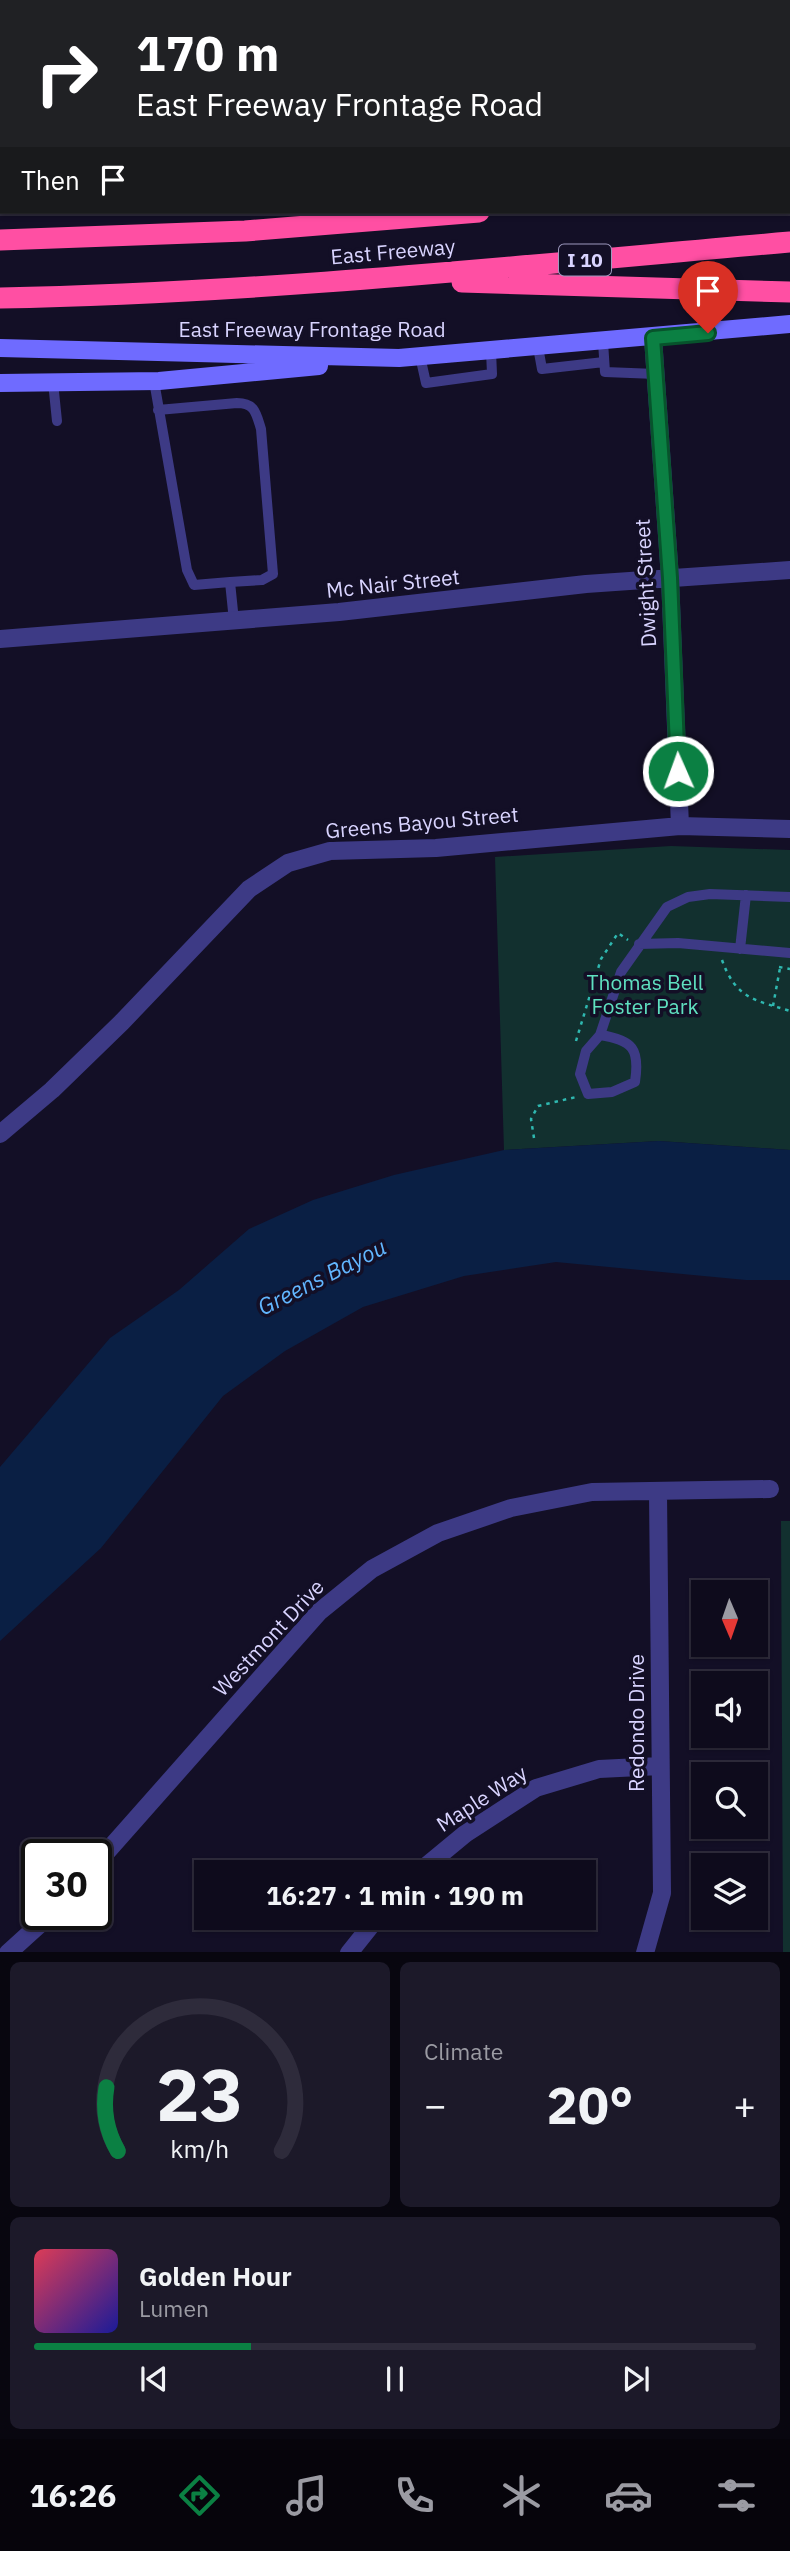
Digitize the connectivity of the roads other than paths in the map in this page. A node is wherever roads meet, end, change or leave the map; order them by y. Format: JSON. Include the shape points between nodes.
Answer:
{"nodes":[{"id":1,"x":327,"y":214,"type":"edge"},
{"id":2,"x":455,"y":214,"type":"edge"},
{"id":3,"x":245,"y":231,"type":"junction"},
{"id":4,"x":0,"y":240,"type":"edge"},
{"id":5,"x":790,"y":242,"type":"edge"},
{"id":6,"x":379,"y":278,"type":"junction"},
{"id":7,"x":790,"y":292,"type":"edge"},
{"id":8,"x":0,"y":298,"type":"edge"},
{"id":9,"x":790,"y":324,"type":"edge"},
{"id":10,"x":653,"y":338,"type":"junction"},
{"id":11,"x":603,"y":342,"type":"junction"},
{"id":12,"x":538,"y":347,"type":"junction"},
{"id":13,"x":0,"y":348,"type":"edge"},
{"id":14,"x":491,"y":351,"type":"junction"},
{"id":15,"x":420,"y":356,"type":"junction"},
{"id":16,"x":399,"y":358,"type":"junction"},
{"id":17,"x":604,"y":362,"type":"junction"},
{"id":18,"x":656,"y":374,"type":"junction"},
{"id":19,"x":154,"y":381,"type":"junction"},
{"id":20,"x":52,"y":382,"type":"junction"},
{"id":21,"x":0,"y":383,"type":"edge"},
{"id":22,"x":158,"y":410,"type":"junction"},
{"id":23,"x":57,"y":421,"type":"dead end"},
{"id":24,"x":790,"y":570,"type":"edge"},
{"id":25,"x":670,"y":578,"type":"junction"},
{"id":26,"x":230,"y":582,"type":"junction"},
{"id":27,"x":234,"y":621,"type":"junction"},
{"id":28,"x":0,"y":639,"type":"edge"},
{"id":29,"x":680,"y":826,"type":"junction"},
{"id":30,"x":790,"y":828,"type":"edge"},
{"id":31,"x":746,"y":895,"type":"junction"},
{"id":32,"x":790,"y":897,"type":"edge"},
{"id":33,"x":636,"y":944,"type":"junction"},
{"id":34,"x":740,"y":950,"type":"junction"},
{"id":35,"x":790,"y":953,"type":"edge"},
{"id":36,"x":600,"y":1035,"type":"junction"},
{"id":37,"x":0,"y":1134,"type":"edge"},
{"id":38,"x":771,"y":1489,"type":"dead end"},
{"id":39,"x":658,"y":1492,"type":"junction"},
{"id":40,"x":660,"y":1766,"type":"junction"},
{"id":41,"x":112,"y":1846,"type":"edge"},
{"id":42,"x":434,"y":1860,"type":"edge"},
{"id":43,"x":33,"y":1930,"type":"edge"},
{"id":44,"x":367,"y":1930,"type":"edge"},
{"id":45,"x":8,"y":1952,"type":"edge"},
{"id":46,"x":349,"y":1952,"type":"edge"},
{"id":47,"x":645,"y":1952,"type":"edge"}],
"edges":[{"from":1,"to":3,"type":"highway"},
{"from":2,"to":3,"type":"highway","name":"East Freeway"},
{"from":3,"to":4,"type":"highway","name":"East Freeway"},
{"from":5,"to":6,"type":"highway","name":"East Freeway","number":"I 10"},
{"from":6,"to":7,"type":"highway"},
{"from":6,"to":8,"type":"highway","name":"East Freeway","number":"I 10","via":[[148,294]]},
{"from":9,"to":10,"type":"main road","name":"East Freeway Frontage Road"},
{"from":10,"to":11,"type":"main road","name":"East Freeway Frontage Road"},
{"from":10,"to":18,"type":"street","name":"Dwight Street"},
{"from":11,"to":12,"type":"main road","name":"East Freeway Frontage Road"},
{"from":11,"to":17,"type":"lane"},
{"from":12,"to":14,"type":"main road","name":"East Freeway Frontage Road"},
{"from":12,"to":17,"type":"lane","via":[[542,369]]},
{"from":13,"to":16,"type":"main road","name":"East Freeway Frontage Road"},
{"from":14,"to":15,"type":"main road","name":"East Freeway Frontage Road"},
{"from":14,"to":15,"type":"lane","via":[[492,374],[426,383]]},
{"from":15,"to":16,"type":"main road","name":"East Freeway Frontage Road"},
{"from":16,"to":19,"type":"main road"},
{"from":17,"to":18,"type":"lane","via":[[605,372]]},
{"from":18,"to":25,"type":"street","name":"Dwight Street"},
{"from":19,"to":20,"type":"main road"},
{"from":19,"to":22,"type":"lane"},
{"from":20,"to":21,"type":"main road"},
{"from":20,"to":23,"type":"lane"},
{"from":22,"to":26,"type":"lane","via":[[190,579],[194,584]]},
{"from":22,"to":26,"type":"lane","via":[[248,403],[255,408],[261,429],[273,574],[262,580]]},
{"from":24,"to":25,"type":"street","name":"Mc Nair Street"},
{"from":25,"to":27,"type":"street","name":"Mc Nair Street"},
{"from":25,"to":29,"type":"street","name":"Dwight Street"},
{"from":26,"to":27,"type":"lane"},
{"from":27,"to":28,"type":"street","name":"Mc Nair Street"},
{"from":29,"to":30,"type":"street","name":"Greens Bayou Street"},
{"from":29,"to":37,"type":"street","name":"Greens Bayou Street","via":[[436,848],[330,851],[288,863],[249,889],[122,1022]]},
{"from":31,"to":32,"type":"lane"},
{"from":31,"to":33,"type":"lane","via":[[688,897],[667,908]]},
{"from":31,"to":34,"type":"lane"},
{"from":33,"to":34,"type":"lane"},
{"from":33,"to":36,"type":"lane","via":[[621,972]]},
{"from":34,"to":35,"type":"lane"},
{"from":36,"to":36,"type":"lane","via":[[586,1051],[580,1074],[588,1094],[612,1092],[635,1082],[638,1062],[631,1046],[622,1038]]},
{"from":38,"to":39,"type":"street","name":"Westmont Drive"},
{"from":39,"to":40,"type":"street","name":"Redondo Drive"},
{"from":39,"to":41,"type":"street","name":"Westmont Drive","via":[[592,1493],[511,1507],[438,1533],[372,1569],[319,1612]]},
{"from":40,"to":42,"type":"street","name":"Maple Way","via":[[599,1769],[536,1788]]},
{"from":40,"to":47,"type":"street","name":"Redondo Drive","via":[[662,1894]]},
{"from":43,"to":45,"type":"street"},
{"from":44,"to":46,"type":"street"}]}
